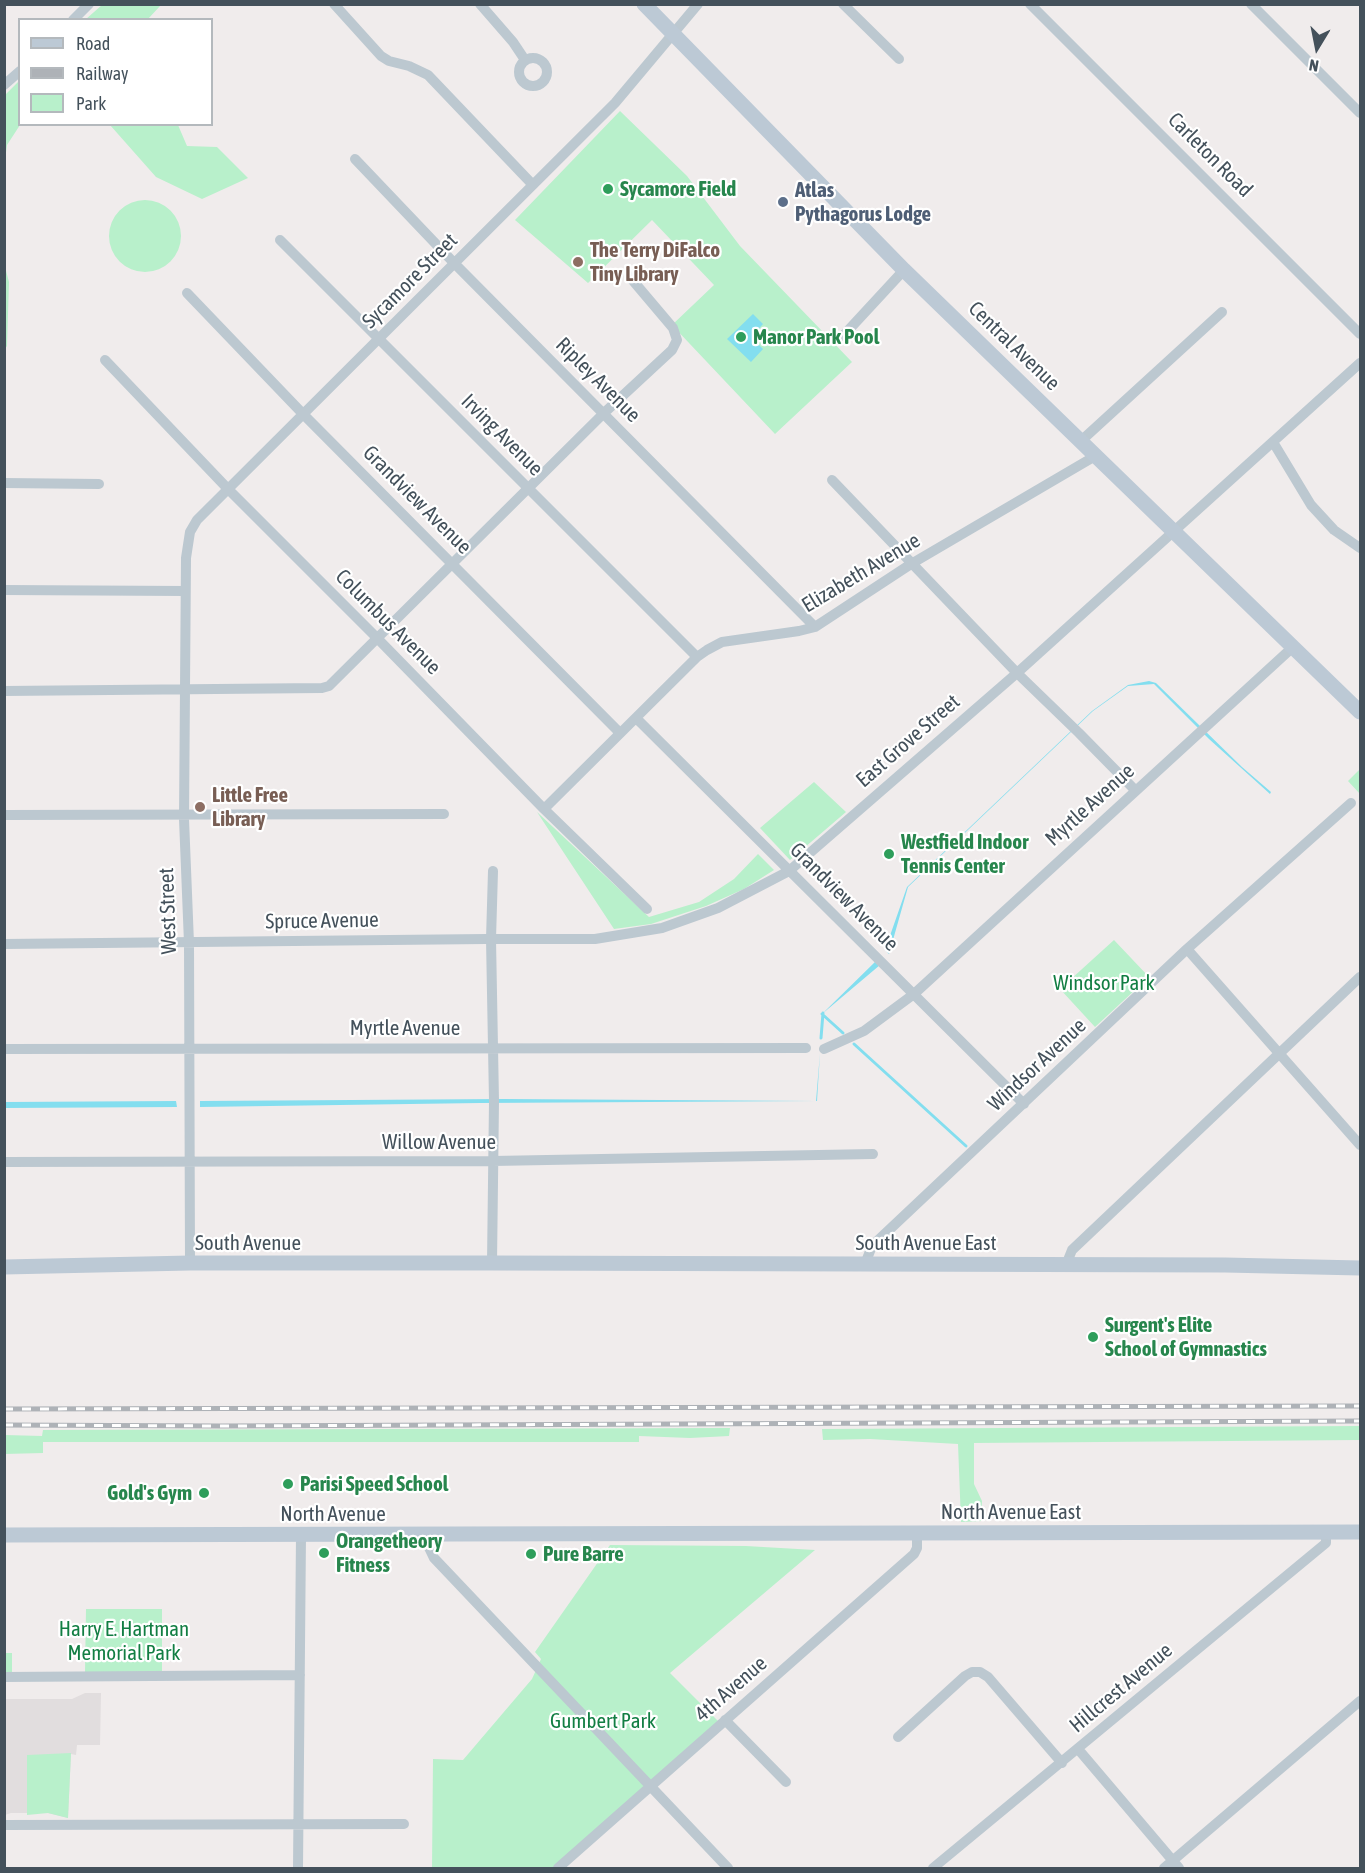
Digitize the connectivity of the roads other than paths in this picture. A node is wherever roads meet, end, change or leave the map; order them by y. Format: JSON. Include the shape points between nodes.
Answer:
{"nodes":[{"id":1,"x":89,"y":4,"type":"edge"},
{"id":2,"x":334,"y":4,"type":"edge"},
{"id":3,"x":480,"y":4,"type":"edge"},
{"id":4,"x":644,"y":4,"type":"edge"},
{"id":5,"x":698,"y":4,"type":"edge"},
{"id":6,"x":843,"y":4,"type":"edge"},
{"id":7,"x":1030,"y":4,"type":"edge"},
{"id":8,"x":1251,"y":4,"type":"edge"},
{"id":9,"x":75,"y":18,"type":"edge"},
{"id":10,"x":673,"y":35,"type":"junction"},
{"id":11,"x":899,"y":59,"type":"dead end"},
{"id":12,"x":525,"y":60,"type":"dead end"},
{"id":13,"x":18,"y":73,"type":"edge"},
{"id":14,"x":4,"y":85,"type":"edge"},
{"id":15,"x":1360,"y":113,"type":"edge"},
{"id":16,"x":355,"y":159,"type":"dead end"},
{"id":17,"x":532,"y":184,"type":"junction"},
{"id":18,"x":280,"y":240,"type":"dead end"},
{"id":19,"x":455,"y":264,"type":"junction"},
{"id":20,"x":904,"y":270,"type":"junction"},
{"id":21,"x":629,"y":276,"type":"dead end"},
{"id":22,"x":187,"y":293,"type":"dead end"},
{"id":23,"x":1222,"y":312,"type":"dead end"},
{"id":24,"x":1360,"y":334,"type":"edge"},
{"id":25,"x":843,"y":336,"type":"dead end"},
{"id":26,"x":379,"y":340,"type":"junction"},
{"id":27,"x":105,"y":360,"type":"dead end"},
{"id":28,"x":1360,"y":363,"type":"edge"},
{"id":29,"x":604,"y":413,"type":"junction"},
{"id":30,"x":303,"y":414,"type":"junction"},
{"id":31,"x":1082,"y":440,"type":"junction"},
{"id":32,"x":1273,"y":442,"type":"junction"},
{"id":33,"x":1097,"y":455,"type":"junction"},
{"id":34,"x":832,"y":480,"type":"dead end"},
{"id":35,"x":4,"y":483,"type":"edge"},
{"id":36,"x":99,"y":484,"type":"dead end"},
{"id":37,"x":528,"y":488,"type":"junction"},
{"id":38,"x":228,"y":489,"type":"junction"},
{"id":39,"x":1174,"y":532,"type":"junction"},
{"id":40,"x":1360,"y":548,"type":"edge"},
{"id":41,"x":186,"y":558,"type":"joint"},
{"id":42,"x":452,"y":563,"type":"junction"},
{"id":43,"x":911,"y":564,"type":"junction"},
{"id":44,"x":4,"y":590,"type":"edge"},
{"id":45,"x":185,"y":591,"type":"junction"},
{"id":46,"x":815,"y":627,"type":"junction"},
{"id":47,"x":377,"y":638,"type":"junction"},
{"id":48,"x":1293,"y":647,"type":"junction"},
{"id":49,"x":697,"y":657,"type":"junction"},
{"id":50,"x":1017,"y":673,"type":"junction"},
{"id":51,"x":186,"y":690,"type":"junction"},
{"id":52,"x":4,"y":691,"type":"edge"},
{"id":53,"x":1360,"y":712,"type":"edge"},
{"id":54,"x":636,"y":718,"type":"junction"},
{"id":55,"x":620,"y":733,"type":"junction"},
{"id":56,"x":1134,"y":790,"type":"junction"},
{"id":57,"x":1351,"y":803,"type":"dead end"},
{"id":58,"x":544,"y":809,"type":"junction"},
{"id":59,"x":4,"y":814,"type":"edge"},
{"id":60,"x":184,"y":814,"type":"junction"},
{"id":61,"x":444,"y":814,"type":"dead end"},
{"id":62,"x":494,"y":871,"type":"dead end"},
{"id":63,"x":789,"y":871,"type":"junction"},
{"id":64,"x":647,"y":909,"type":"dead end"},
{"id":65,"x":639,"y":931,"type":"joint"},
{"id":66,"x":491,"y":939,"type":"junction"},
{"id":67,"x":189,"y":943,"type":"junction"},
{"id":68,"x":4,"y":944,"type":"edge"},
{"id":69,"x":1188,"y":949,"type":"junction"},
{"id":70,"x":1360,"y":977,"type":"edge"},
{"id":71,"x":914,"y":994,"type":"junction"},
{"id":72,"x":494,"y":1047,"type":"junction"},
{"id":73,"x":806,"y":1048,"type":"dead end"},
{"id":74,"x":4,"y":1049,"type":"edge"},
{"id":75,"x":189,"y":1049,"type":"junction"},
{"id":76,"x":824,"y":1049,"type":"dead end"},
{"id":77,"x":1279,"y":1053,"type":"junction"},
{"id":78,"x":1024,"y":1104,"type":"junction"},
{"id":79,"x":1360,"y":1144,"type":"edge"},
{"id":80,"x":873,"y":1154,"type":"dead end"},
{"id":81,"x":493,"y":1161,"type":"junction"},
{"id":82,"x":4,"y":1162,"type":"edge"},
{"id":83,"x":189,"y":1162,"type":"junction"},
{"id":84,"x":190,"y":1263,"type":"junction"},
{"id":85,"x":492,"y":1263,"type":"junction"},
{"id":86,"x":865,"y":1264,"type":"junction"},
{"id":87,"x":1066,"y":1265,"type":"junction"},
{"id":88,"x":4,"y":1267,"type":"edge"},
{"id":89,"x":1360,"y":1268,"type":"edge"},
{"id":90,"x":1326,"y":1533,"type":"junction"},
{"id":91,"x":1360,"y":1533,"type":"edge"},
{"id":92,"x":663,"y":1534,"type":"joint"},
{"id":93,"x":917,"y":1534,"type":"junction"},
{"id":94,"x":4,"y":1535,"type":"edge"},
{"id":95,"x":301,"y":1535,"type":"junction"},
{"id":96,"x":423,"y":1535,"type":"junction"},
{"id":97,"x":300,"y":1675,"type":"junction"},
{"id":98,"x":4,"y":1677,"type":"edge"},
{"id":99,"x":1360,"y":1701,"type":"edge"},
{"id":100,"x":725,"y":1720,"type":"junction"},
{"id":101,"x":898,"y":1737,"type":"dead end"},
{"id":102,"x":1078,"y":1749,"type":"junction"},
{"id":103,"x":1062,"y":1763,"type":"junction"},
{"id":104,"x":786,"y":1782,"type":"dead end"},
{"id":105,"x":650,"y":1786,"type":"junction"},
{"id":106,"x":299,"y":1824,"type":"junction"},
{"id":107,"x":404,"y":1824,"type":"dead end"},
{"id":108,"x":4,"y":1825,"type":"edge"},
{"id":109,"x":1176,"y":1865,"type":"edge"},
{"id":110,"x":298,"y":1869,"type":"edge"},
{"id":111,"x":558,"y":1869,"type":"edge"},
{"id":112,"x":728,"y":1869,"type":"edge"},
{"id":113,"x":933,"y":1869,"type":"edge"},
{"id":114,"x":1164,"y":1869,"type":"edge"}],
"edges":[{"from":1,"to":9,"type":"street"},
{"from":2,"to":17,"type":"street","via":[[381,56],[428,75]]},
{"from":3,"to":12,"type":"street"},
{"from":4,"to":10,"type":"main road","name":"Central Avenue"},
{"from":5,"to":10,"type":"street","name":"Sycamore Street"},
{"from":6,"to":11,"type":"street"},
{"from":7,"to":24,"type":"street","name":"Carleton Road"},
{"from":8,"to":15,"type":"street"},
{"from":10,"to":17,"type":"street","name":"Sycamore Street","via":[[620,98]]},
{"from":10,"to":20,"type":"main road","name":"Central Avenue"},
{"from":13,"to":14,"type":"street"},
{"from":16,"to":19,"type":"street","name":"Ripley Avenue"},
{"from":17,"to":19,"type":"street","name":"Sycamore Street"},
{"from":18,"to":26,"type":"street","name":"Irving Avenue"},
{"from":19,"to":26,"type":"street","name":"Sycamore Street"},
{"from":19,"to":29,"type":"street","name":"Ripley Avenue"},
{"from":20,"to":25,"type":"street"},
{"from":20,"to":31,"type":"main road","name":"Central Avenue"},
{"from":21,"to":29,"type":"street","via":[[673,328],[677,340],[672,350]]},
{"from":22,"to":30,"type":"street","name":"Grandview Avenue"},
{"from":23,"to":31,"type":"street"},
{"from":26,"to":30,"type":"street","name":"Sycamore Street"},
{"from":26,"to":37,"type":"street","name":"Irving Avenue"},
{"from":27,"to":38,"type":"street","name":"Columbus Avenue"},
{"from":28,"to":32,"type":"street","name":"East Grove Street"},
{"from":29,"to":37,"type":"street"},
{"from":29,"to":46,"type":"street","name":"Ripley Avenue"},
{"from":30,"to":38,"type":"street","name":"Sycamore Street"},
{"from":30,"to":42,"type":"street","name":"Grandview Avenue"},
{"from":31,"to":33,"type":"main road","name":"Central Avenue"},
{"from":32,"to":39,"type":"street","name":"East Grove Street"},
{"from":32,"to":40,"type":"street","via":[[1311,505],[1334,530]]},
{"from":33,"to":39,"type":"main road","name":"Central Avenue"},
{"from":33,"to":43,"type":"street","name":"Elizabeth Avenue"},
{"from":34,"to":43,"type":"street"},
{"from":35,"to":36,"type":"street"},
{"from":37,"to":42,"type":"street"},
{"from":37,"to":49,"type":"street","name":"Irving Avenue"},
{"from":38,"to":41,"type":"street","name":"Sycamore Street","via":[[193,526]]},
{"from":38,"to":47,"type":"street","name":"Columbus Avenue"},
{"from":39,"to":48,"type":"main road","name":"Central Avenue"},
{"from":39,"to":50,"type":"street","name":"East Grove Street"},
{"from":41,"to":45,"type":"street","name":"West Street"},
{"from":42,"to":47,"type":"street"},
{"from":42,"to":55,"type":"street","name":"Grandview Avenue"},
{"from":43,"to":46,"type":"street","name":"Elizabeth Avenue"},
{"from":43,"to":50,"type":"street"},
{"from":44,"to":45,"type":"street"},
{"from":45,"to":51,"type":"street","name":"West Street"},
{"from":46,"to":49,"type":"street","name":"Elizabeth Avenue","via":[[722,642]]},
{"from":47,"to":51,"type":"street","via":[[329,686],[322,688]]},
{"from":47,"to":58,"type":"street","name":"Columbus Avenue"},
{"from":48,"to":53,"type":"main road","name":"Central Avenue"},
{"from":48,"to":56,"type":"street","name":"Myrtle Avenue"},
{"from":49,"to":54,"type":"street","name":"Elizabeth Avenue"},
{"from":50,"to":56,"type":"street"},
{"from":50,"to":63,"type":"street","name":"East Grove Street"},
{"from":51,"to":52,"type":"street"},
{"from":51,"to":60,"type":"street","name":"West Street"},
{"from":54,"to":55,"type":"street","name":"Elizabeth Avenue"},
{"from":54,"to":63,"type":"street","name":"Grandview Avenue"},
{"from":55,"to":58,"type":"street","name":"Elizabeth Avenue"},
{"from":56,"to":71,"type":"street","name":"Myrtle Avenue"},
{"from":57,"to":69,"type":"street","name":"Windsor Avenue"},
{"from":58,"to":64,"type":"street","name":"Columbus Avenue"},
{"from":59,"to":60,"type":"street"},
{"from":60,"to":61,"type":"street"},
{"from":60,"to":67,"type":"street","name":"West Street"},
{"from":62,"to":66,"type":"street"},
{"from":63,"to":65,"type":"street","name":"East Grove Street","via":[[718,908],[662,928]]},
{"from":63,"to":71,"type":"street","name":"Grandview Avenue"},
{"from":65,"to":66,"type":"street","name":"Spruce Avenue","via":[[596,939]]},
{"from":66,"to":67,"type":"street","name":"Spruce Avenue"},
{"from":66,"to":72,"type":"street"},
{"from":67,"to":68,"type":"street","name":"Spruce Avenue"},
{"from":67,"to":75,"type":"street","name":"West Street"},
{"from":69,"to":77,"type":"street"},
{"from":69,"to":78,"type":"street","name":"Windsor Avenue"},
{"from":70,"to":77,"type":"street"},
{"from":71,"to":76,"type":"street","name":"Myrtle Avenue","via":[[864,1031]]},
{"from":71,"to":78,"type":"street","name":"Grandview Avenue"},
{"from":72,"to":73,"type":"street","name":"Myrtle Avenue"},
{"from":72,"to":75,"type":"street","name":"Myrtle Avenue"},
{"from":72,"to":81,"type":"street"},
{"from":74,"to":75,"type":"street","name":"Myrtle Avenue"},
{"from":75,"to":83,"type":"street","name":"West Street"},
{"from":77,"to":79,"type":"street"},
{"from":77,"to":87,"type":"street","via":[[1072,1250]]},
{"from":78,"to":86,"type":"street","name":"Windsor Avenue","via":[[872,1246]]},
{"from":80,"to":81,"type":"street","name":"Willow Avenue"},
{"from":81,"to":83,"type":"street","name":"Willow Avenue"},
{"from":81,"to":85,"type":"street"},
{"from":82,"to":83,"type":"street","name":"Willow Avenue"},
{"from":83,"to":84,"type":"street","name":"West Street"},
{"from":84,"to":85,"type":"main road","name":"South Avenue"},
{"from":84,"to":88,"type":"main road","name":"South Avenue"},
{"from":85,"to":86,"type":"main road","name":"South Avenue East"},
{"from":86,"to":87,"type":"main road","name":"South Avenue East"},
{"from":87,"to":89,"type":"main road","name":"South Avenue East"},
{"from":90,"to":91,"type":"main road","name":"North Avenue East"},
{"from":90,"to":93,"type":"main road","name":"North Avenue East"},
{"from":90,"to":102,"type":"street","name":"Hillcrest Avenue","via":[[1326,1543]]},
{"from":92,"to":93,"type":"main road","name":"North Avenue East"},
{"from":92,"to":96,"type":"main road","name":"North Avenue"},
{"from":93,"to":100,"type":"street","name":"4th Avenue","via":[[914,1554]]},
{"from":94,"to":95,"type":"main road","name":"North Avenue"},
{"from":95,"to":96,"type":"main road","name":"North Avenue"},
{"from":95,"to":97,"type":"street"},
{"from":96,"to":105,"type":"street","via":[[434,1557]]},
{"from":97,"to":98,"type":"street"},
{"from":97,"to":106,"type":"street"},
{"from":99,"to":109,"type":"street"},
{"from":100,"to":104,"type":"street"},
{"from":100,"to":105,"type":"street","name":"4th Avenue"},
{"from":101,"to":103,"type":"street","via":[[964,1676],[980,1672]]},
{"from":102,"to":103,"type":"street","name":"Hillcrest Avenue"},
{"from":102,"to":109,"type":"street"},
{"from":103,"to":113,"type":"street","name":"Hillcrest Avenue"},
{"from":105,"to":111,"type":"street","name":"4th Avenue"},
{"from":105,"to":112,"type":"street"},
{"from":106,"to":107,"type":"street"},
{"from":106,"to":108,"type":"street"},
{"from":106,"to":110,"type":"street"},
{"from":109,"to":114,"type":"street"}]}
